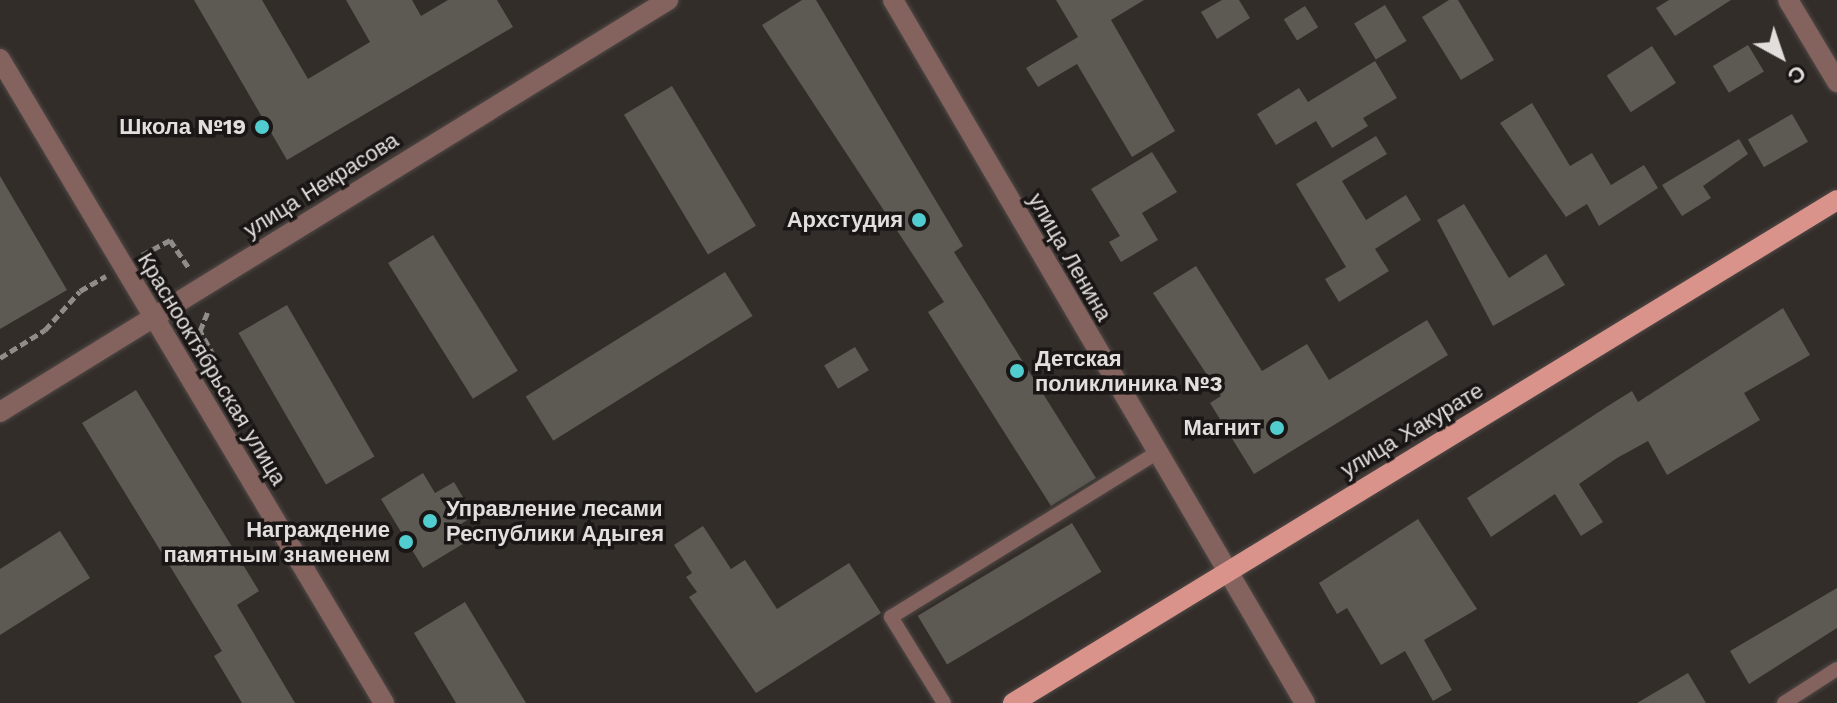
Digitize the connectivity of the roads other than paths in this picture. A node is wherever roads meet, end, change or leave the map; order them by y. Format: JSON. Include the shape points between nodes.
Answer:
{"nodes":[{"id":1,"x":668,"y":0,"type":"edge"},
{"id":2,"x":893,"y":0,"type":"edge"},
{"id":3,"x":1788,"y":0,"type":"edge"},
{"id":4,"x":0,"y":59,"type":"edge"},
{"id":5,"x":1837,"y":82,"type":"edge"},
{"id":6,"x":1837,"y":200,"type":"edge"},
{"id":7,"x":154,"y":317,"type":"junction"},
{"id":8,"x":0,"y":412,"type":"edge"},
{"id":9,"x":1157,"y":453,"type":"junction"},
{"id":10,"x":1226,"y":572,"type":"junction"},
{"id":11,"x":1837,"y":669,"type":"edge"},
{"id":12,"x":384,"y":703,"type":"edge"},
{"id":13,"x":944,"y":703,"type":"edge"},
{"id":14,"x":1013,"y":703,"type":"edge"},
{"id":15,"x":1305,"y":703,"type":"edge"},
{"id":16,"x":1784,"y":703,"type":"edge"}],
"edges":[{"from":1,"to":7,"type":"street","name":"улица Некрасова"},
{"from":2,"to":9,"type":"street","name":"улица Ленина"},
{"from":3,"to":5,"type":"street"},
{"from":4,"to":7,"type":"street","name":"Краснооктябрьская улица"},
{"from":6,"to":10,"type":"main road","name":"улица Хакурате"},
{"from":7,"to":8,"type":"street","name":"улица Некрасова"},
{"from":7,"to":12,"type":"street","name":"Краснооктябрьская улица"},
{"from":9,"to":10,"type":"street","name":"улица Ленина"},
{"from":9,"to":13,"type":"lane","via":[[891,617]]},
{"from":10,"to":14,"type":"main road","name":"улица Хакурате"},
{"from":10,"to":15,"type":"street","name":"улица Ленина"},
{"from":11,"to":16,"type":"lane"}]}
